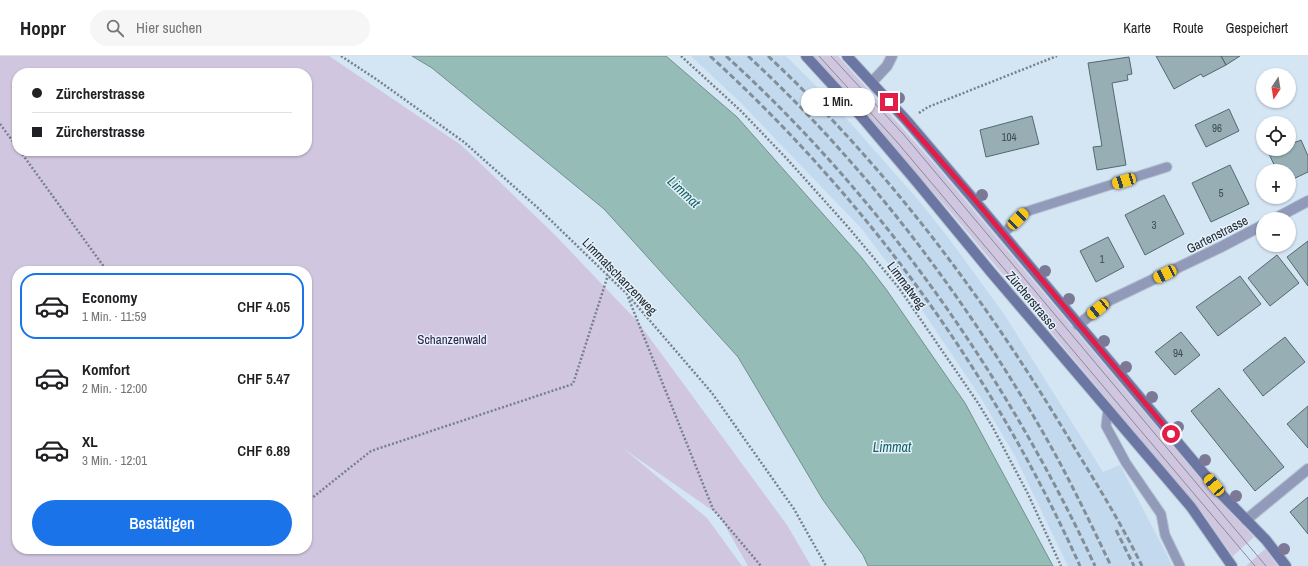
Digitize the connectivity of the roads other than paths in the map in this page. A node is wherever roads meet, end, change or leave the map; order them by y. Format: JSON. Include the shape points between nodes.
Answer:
{"nodes":[{"id":1,"x":806,"y":56,"type":"edge"},
{"id":2,"x":847,"y":56,"type":"edge"},
{"id":3,"x":892,"y":56,"type":"edge"},
{"id":4,"x":872,"y":82,"type":"junction"},
{"id":5,"x":1167,"y":167,"type":"dead end"},
{"id":6,"x":1308,"y":201,"type":"edge"},
{"id":7,"x":1287,"y":212,"type":"edge"},
{"id":8,"x":1256,"y":229,"type":"edge"},
{"id":9,"x":1003,"y":234,"type":"junction"},
{"id":10,"x":1078,"y":325,"type":"junction"},
{"id":11,"x":1108,"y":409,"type":"junction"},
{"id":12,"x":1308,"y":469,"type":"edge"},
{"id":13,"x":1246,"y":520,"type":"junction"},
{"id":14,"x":1180,"y":566,"type":"edge"},
{"id":15,"x":1232,"y":566,"type":"edge"},
{"id":16,"x":1286,"y":566,"type":"edge"}],
"edges":[{"from":1,"to":11,"type":"main road","name":"Zürcherstrasse","via":[[860,115]]},
{"from":2,"to":4,"type":"main road","name":"Zürcherstrasse"},
{"from":3,"to":4,"type":"street","via":[[887,66]]},
{"from":4,"to":9,"type":"main road","name":"Zürcherstrasse"},
{"from":5,"to":9,"type":"lane","via":[[1025,212]]},
{"from":6,"to":7,"type":"street"},
{"from":8,"to":10,"type":"street","name":"Gartenstrasse","via":[[1108,301]]},
{"from":9,"to":10,"type":"main road","name":"Zürcherstrasse"},
{"from":10,"to":13,"type":"main road","name":"Zürcherstrasse"},
{"from":11,"to":14,"type":"lane","via":[[1106,426],[1126,463],[1161,514],[1165,535]]},
{"from":11,"to":15,"type":"main road","name":"Zürcherstrasse","via":[[1191,507]]},
{"from":12,"to":13,"type":"street"},
{"from":13,"to":16,"type":"main road","name":"Zürcherstrasse"}]}
